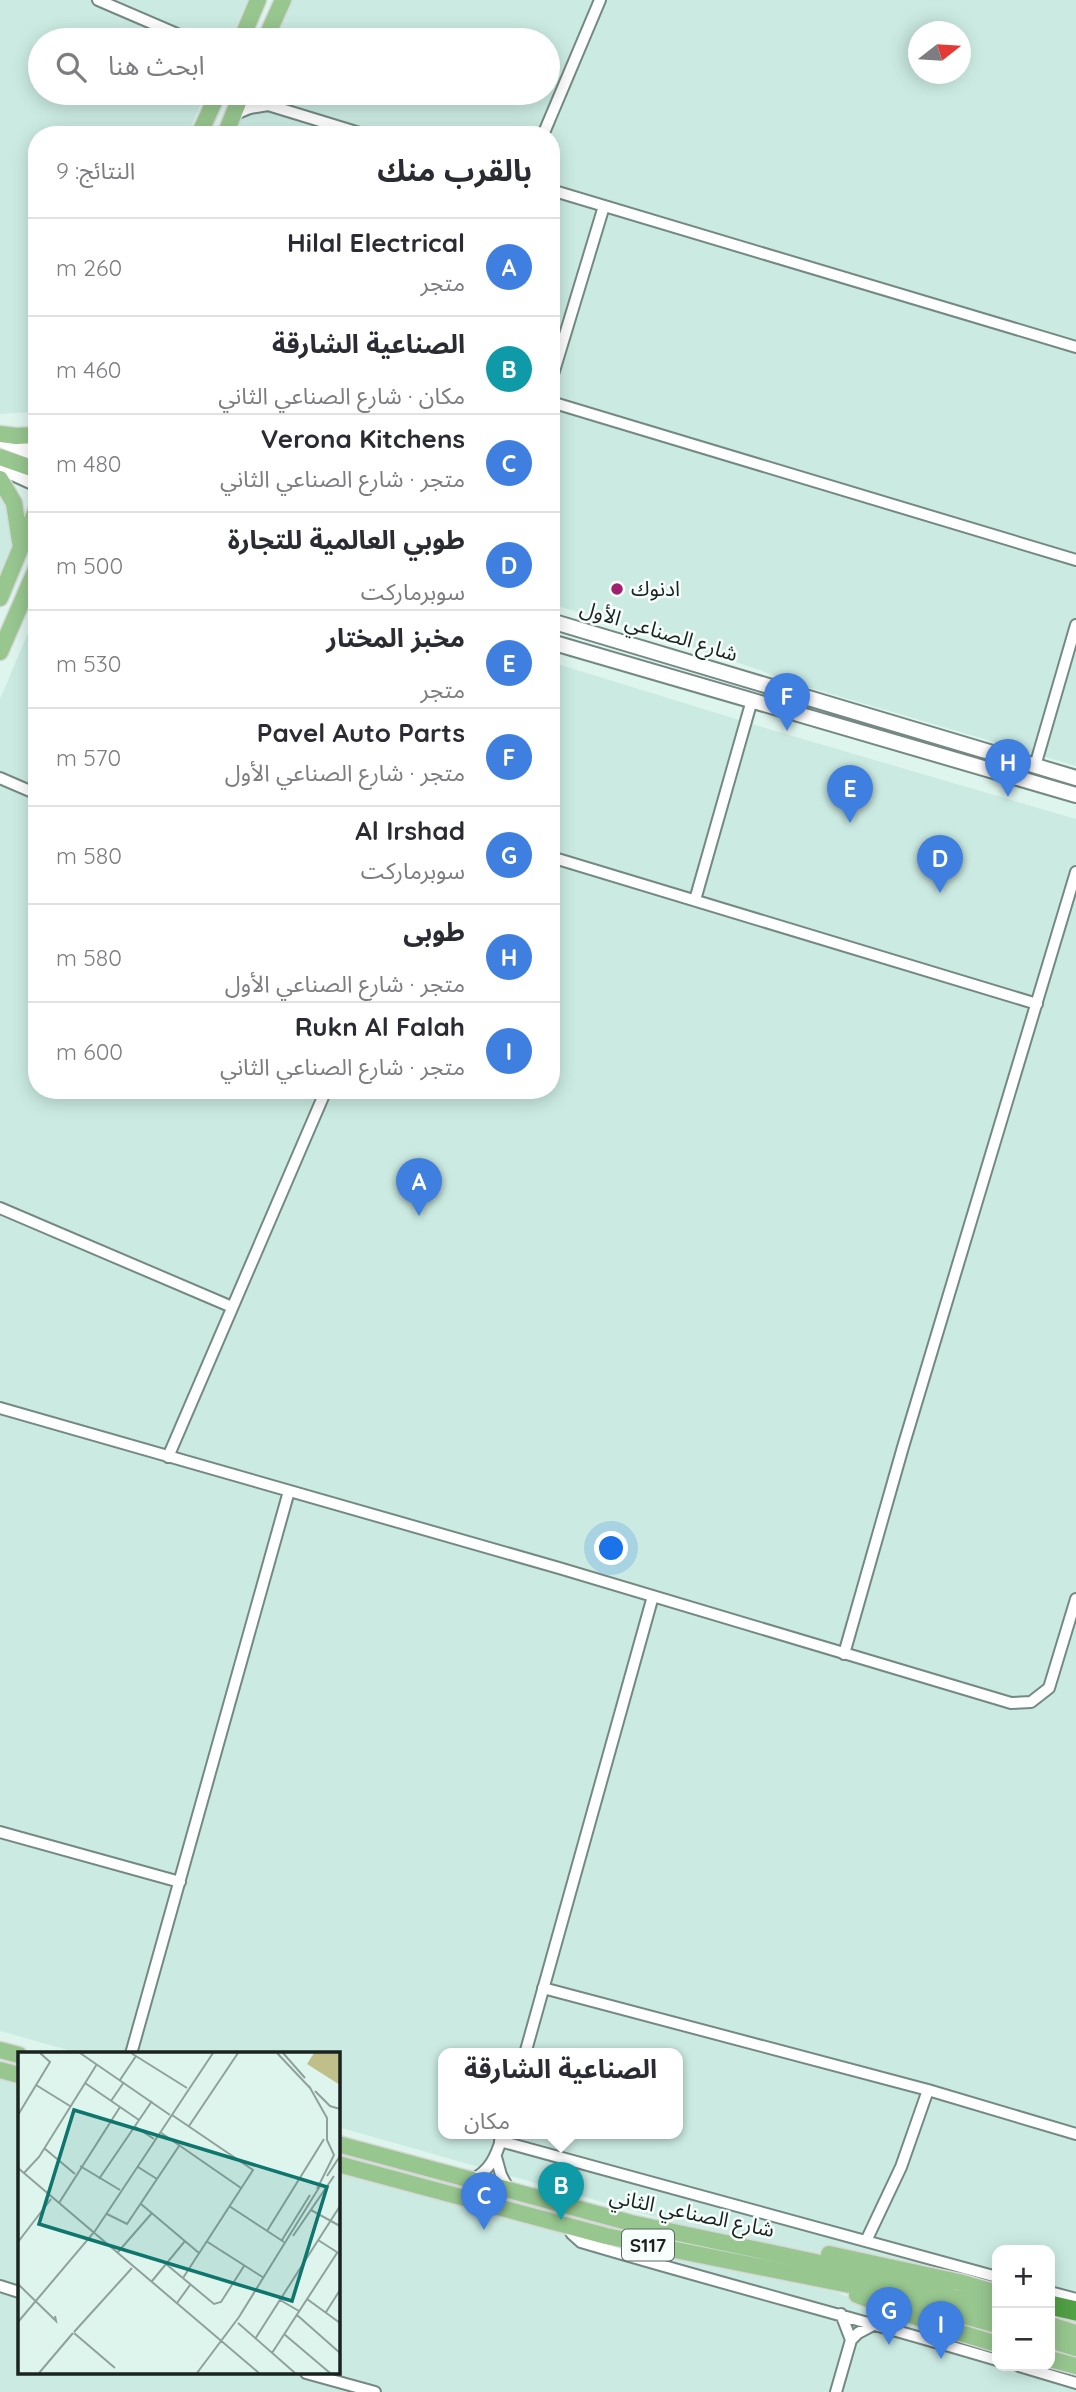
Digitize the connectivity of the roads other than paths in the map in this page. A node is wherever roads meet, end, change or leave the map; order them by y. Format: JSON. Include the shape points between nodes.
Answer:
{"nodes":[{"id":1,"x":98,"y":0,"type":"edge"},
{"id":2,"x":258,"y":0,"type":"edge"},
{"id":3,"x":270,"y":0,"type":"edge"},
{"id":4,"x":283,"y":0,"type":"edge"},
{"id":5,"x":600,"y":0,"type":"edge"},
{"id":6,"x":272,"y":23,"type":"junction"},
{"id":7,"x":163,"y":28,"type":"edge"},
{"id":8,"x":246,"y":28,"type":"edge"},
{"id":9,"x":270,"y":28,"type":"edge"},
{"id":10,"x":560,"y":95,"type":"edge"},
{"id":11,"x":213,"y":105,"type":"edge"},
{"id":12,"x":237,"y":105,"type":"edge"},
{"id":13,"x":268,"y":105,"type":"joint"},
{"id":14,"x":556,"y":105,"type":"edge"},
{"id":15,"x":233,"y":115,"type":"junction"},
{"id":16,"x":204,"y":126,"type":"edge"},
{"id":17,"x":229,"y":126,"type":"edge"},
{"id":18,"x":337,"y":126,"type":"edge"},
{"id":19,"x":547,"y":126,"type":"edge"},
{"id":20,"x":560,"y":193,"type":"edge"},
{"id":21,"x":604,"y":206,"type":"junction"},
{"id":22,"x":1076,"y":347,"type":"edge"},
{"id":23,"x":560,"y":351,"type":"edge"},
{"id":24,"x":560,"y":404,"type":"edge"},
{"id":25,"x":0,"y":434,"type":"edge"},
{"id":26,"x":28,"y":436,"type":"edge"},
{"id":27,"x":0,"y":440,"type":"edge"},
{"id":28,"x":28,"y":451,"type":"edge"},
{"id":29,"x":0,"y":457,"type":"edge"},
{"id":30,"x":0,"y":467,"type":"edge"},
{"id":31,"x":28,"y":467,"type":"edge"},
{"id":32,"x":0,"y":479,"type":"edge"},
{"id":33,"x":28,"y":480,"type":"edge"},
{"id":34,"x":28,"y":530,"type":"edge"},
{"id":35,"x":20,"y":548,"type":"junction"},
{"id":36,"x":1076,"y":560,"type":"edge"},
{"id":37,"x":28,"y":587,"type":"edge"},
{"id":38,"x":0,"y":598,"type":"edge"},
{"id":39,"x":560,"y":624,"type":"edge"},
{"id":40,"x":1076,"y":625,"type":"edge"},
{"id":41,"x":560,"y":645,"type":"edge"},
{"id":42,"x":0,"y":652,"type":"edge"},
{"id":43,"x":752,"y":700,"type":"junction"},
{"id":44,"x":1035,"y":766,"type":"junction"},
{"id":45,"x":0,"y":778,"type":"edge"},
{"id":46,"x":1076,"y":778,"type":"edge"},
{"id":47,"x":28,"y":790,"type":"edge"},
{"id":48,"x":1076,"y":795,"type":"edge"},
{"id":49,"x":560,"y":860,"type":"edge"},
{"id":50,"x":1076,"y":872,"type":"edge"},
{"id":51,"x":695,"y":900,"type":"junction"},
{"id":52,"x":1037,"y":1004,"type":"junction"},
{"id":53,"x":322,"y":1099,"type":"edge"},
{"id":54,"x":0,"y":1208,"type":"edge"},
{"id":55,"x":232,"y":1307,"type":"junction"},
{"id":56,"x":0,"y":1408,"type":"edge"},
{"id":57,"x":168,"y":1457,"type":"junction"},
{"id":58,"x":289,"y":1491,"type":"junction"},
{"id":59,"x":653,"y":1596,"type":"junction"},
{"id":60,"x":1076,"y":1599,"type":"edge"},
{"id":61,"x":844,"y":1654,"type":"junction"},
{"id":62,"x":0,"y":1832,"type":"edge"},
{"id":63,"x":180,"y":1882,"type":"junction"},
{"id":64,"x":543,"y":1988,"type":"junction"},
{"id":65,"x":527,"y":2048,"type":"edge"},
{"id":66,"x":0,"y":2050,"type":"edge"},
{"id":67,"x":132,"y":2052,"type":"edge"},
{"id":68,"x":18,"y":2055,"type":"edge"},
{"id":69,"x":0,"y":2070,"type":"edge"},
{"id":70,"x":18,"y":2075,"type":"edge"},
{"id":71,"x":928,"y":2090,"type":"junction"},
{"id":72,"x":1076,"y":2134,"type":"edge"},
{"id":73,"x":501,"y":2139,"type":"edge"},
{"id":74,"x":505,"y":2139,"type":"edge"},
{"id":75,"x":340,"y":2145,"type":"edge"},
{"id":76,"x":496,"y":2157,"type":"junction"},
{"id":77,"x":340,"y":2165,"type":"edge"},
{"id":78,"x":470,"y":2181,"type":"junction"},
{"id":79,"x":510,"y":2192,"type":"junction"},
{"id":80,"x":568,"y":2226,"type":"junction"},
{"id":81,"x":866,"y":2241,"type":"junction"},
{"id":82,"x":780,"y":2253,"type":"junction"},
{"id":83,"x":992,"y":2276,"type":"edge"},
{"id":84,"x":809,"y":2278,"type":"junction"},
{"id":85,"x":0,"y":2286,"type":"edge"},
{"id":86,"x":18,"y":2291,"type":"edge"},
{"id":87,"x":992,"y":2292,"type":"edge"},
{"id":88,"x":1055,"y":2293,"type":"edge"},
{"id":89,"x":1076,"y":2299,"type":"edge"},
{"id":90,"x":993,"y":2308,"type":"edge"},
{"id":91,"x":1053,"y":2308,"type":"edge"},
{"id":92,"x":1055,"y":2308,"type":"edge"},
{"id":93,"x":1076,"y":2311,"type":"edge"},
{"id":94,"x":841,"y":2314,"type":"junction"},
{"id":95,"x":1076,"y":2317,"type":"edge"},
{"id":96,"x":875,"y":2324,"type":"junction"},
{"id":97,"x":992,"y":2324,"type":"edge"},
{"id":98,"x":1055,"y":2327,"type":"edge"},
{"id":99,"x":1076,"y":2333,"type":"edge"},
{"id":100,"x":851,"y":2340,"type":"junction"},
{"id":101,"x":992,"y":2342,"type":"edge"},
{"id":102,"x":1055,"y":2342,"type":"edge"},
{"id":103,"x":1076,"y":2348,"type":"edge"},
{"id":104,"x":992,"y":2359,"type":"edge"},
{"id":105,"x":1055,"y":2360,"type":"edge"},
{"id":106,"x":1076,"y":2366,"type":"edge"},
{"id":107,"x":1035,"y":2371,"type":"edge"},
{"id":108,"x":310,"y":2374,"type":"edge"},
{"id":109,"x":1076,"y":2383,"type":"edge"},
{"id":110,"x":375,"y":2392,"type":"edge"},
{"id":111,"x":836,"y":2392,"type":"edge"}],
"edges":[{"from":1,"to":7,"type":"street"},
{"from":2,"to":8,"type":"main road"},
{"from":3,"to":6,"type":"main road","via":[[263,22]]},
{"from":4,"to":6,"type":"main road"},
{"from":5,"to":10,"type":"street"},
{"from":6,"to":9,"type":"main road"},
{"from":11,"to":16,"type":"main road"},
{"from":12,"to":15,"type":"main road"},
{"from":13,"to":15,"type":"street"},
{"from":13,"to":18,"type":"street"},
{"from":14,"to":19,"type":"street"},
{"from":15,"to":17,"type":"main road"},
{"from":20,"to":21,"type":"street"},
{"from":21,"to":22,"type":"street"},
{"from":21,"to":23,"type":"street"},
{"from":24,"to":36,"type":"street"},
{"from":25,"to":26,"type":"main road"},
{"from":27,"to":28,"type":"main road"},
{"from":29,"to":31,"type":"main road"},
{"from":30,"to":33,"type":"main road"},
{"from":32,"to":35,"type":"main road","via":[[14,503]]},
{"from":34,"to":35,"type":"main road"},
{"from":35,"to":38,"type":"main road"},
{"from":37,"to":42,"type":"main road"},
{"from":39,"to":44,"type":"main road","name":"شارع الصناعي الأول"},
{"from":40,"to":44,"type":"street"},
{"from":41,"to":43,"type":"main road","name":"شارع الصناعي الأول"},
{"from":43,"to":48,"type":"main road","name":"شارع الصناعي الأول"},
{"from":43,"to":51,"type":"street"},
{"from":44,"to":46,"type":"main road","name":"شارع الصناعي الأول"},
{"from":45,"to":47,"type":"street"},
{"from":49,"to":51,"type":"street"},
{"from":50,"to":52,"type":"street"},
{"from":51,"to":52,"type":"street"},
{"from":52,"to":61,"type":"street"},
{"from":53,"to":55,"type":"street"},
{"from":54,"to":55,"type":"street"},
{"from":55,"to":57,"type":"street"},
{"from":56,"to":57,"type":"street"},
{"from":57,"to":58,"type":"street"},
{"from":58,"to":59,"type":"street"},
{"from":58,"to":63,"type":"street"},
{"from":59,"to":61,"type":"street"},
{"from":59,"to":64,"type":"street"},
{"from":60,"to":61,"type":"street","via":[[1052,1682],[1031,1702],[1011,1703]]},
{"from":62,"to":63,"type":"street"},
{"from":63,"to":67,"type":"street"},
{"from":64,"to":65,"type":"street"},
{"from":64,"to":71,"type":"street"},
{"from":66,"to":68,"type":"main road"},
{"from":69,"to":70,"type":"main road"},
{"from":71,"to":72,"type":"street"},
{"from":71,"to":81,"type":"street","via":[[901,2166]]},
{"from":73,"to":76,"type":"street"},
{"from":74,"to":81,"type":"street"},
{"from":75,"to":78,"type":"main road","name":"شارع الصناعي الثاني","number":"S117"},
{"from":76,"to":78,"type":"street"},
{"from":76,"to":79,"type":"street"},
{"from":77,"to":80,"type":"main road","name":"شارع الصناعي الثاني","number":"S117"},
{"from":78,"to":79,"type":"main road","name":"شارع الصناعي الثاني","number":"S117"},
{"from":79,"to":82,"type":"main road","name":"شارع الصناعي الثاني","number":"S117","via":[[631,2223]]},
{"from":80,"to":84,"type":"main road","name":"شارع الصناعي الثاني","number":"S117"},
{"from":80,"to":94,"type":"street","via":[[581,2242]]},
{"from":81,"to":83,"type":"street"},
{"from":82,"to":87,"type":"main road","via":[[837,2255]]},
{"from":82,"to":90,"type":"main road","name":"شارع الصناعي الثاني","number":"S117"},
{"from":84,"to":97,"type":"main road","name":"شارع الصناعي الثاني","number":"S117","via":[[888,2293]]},
{"from":84,"to":101,"type":"main road"},
{"from":85,"to":86,"type":"street"},
{"from":88,"to":89,"type":"street"},
{"from":91,"to":95,"type":"main road"},
{"from":92,"to":93,"type":"highway"},
{"from":94,"to":96,"type":"street"},
{"from":94,"to":100,"type":"street"},
{"from":96,"to":100,"type":"street"},
{"from":96,"to":104,"type":"street"},
{"from":98,"to":99,"type":"main road"},
{"from":100,"to":111,"type":"street"},
{"from":102,"to":103,"type":"main road"},
{"from":105,"to":106,"type":"main road"},
{"from":107,"to":109,"type":"street"},
{"from":108,"to":110,"type":"street"}]}
